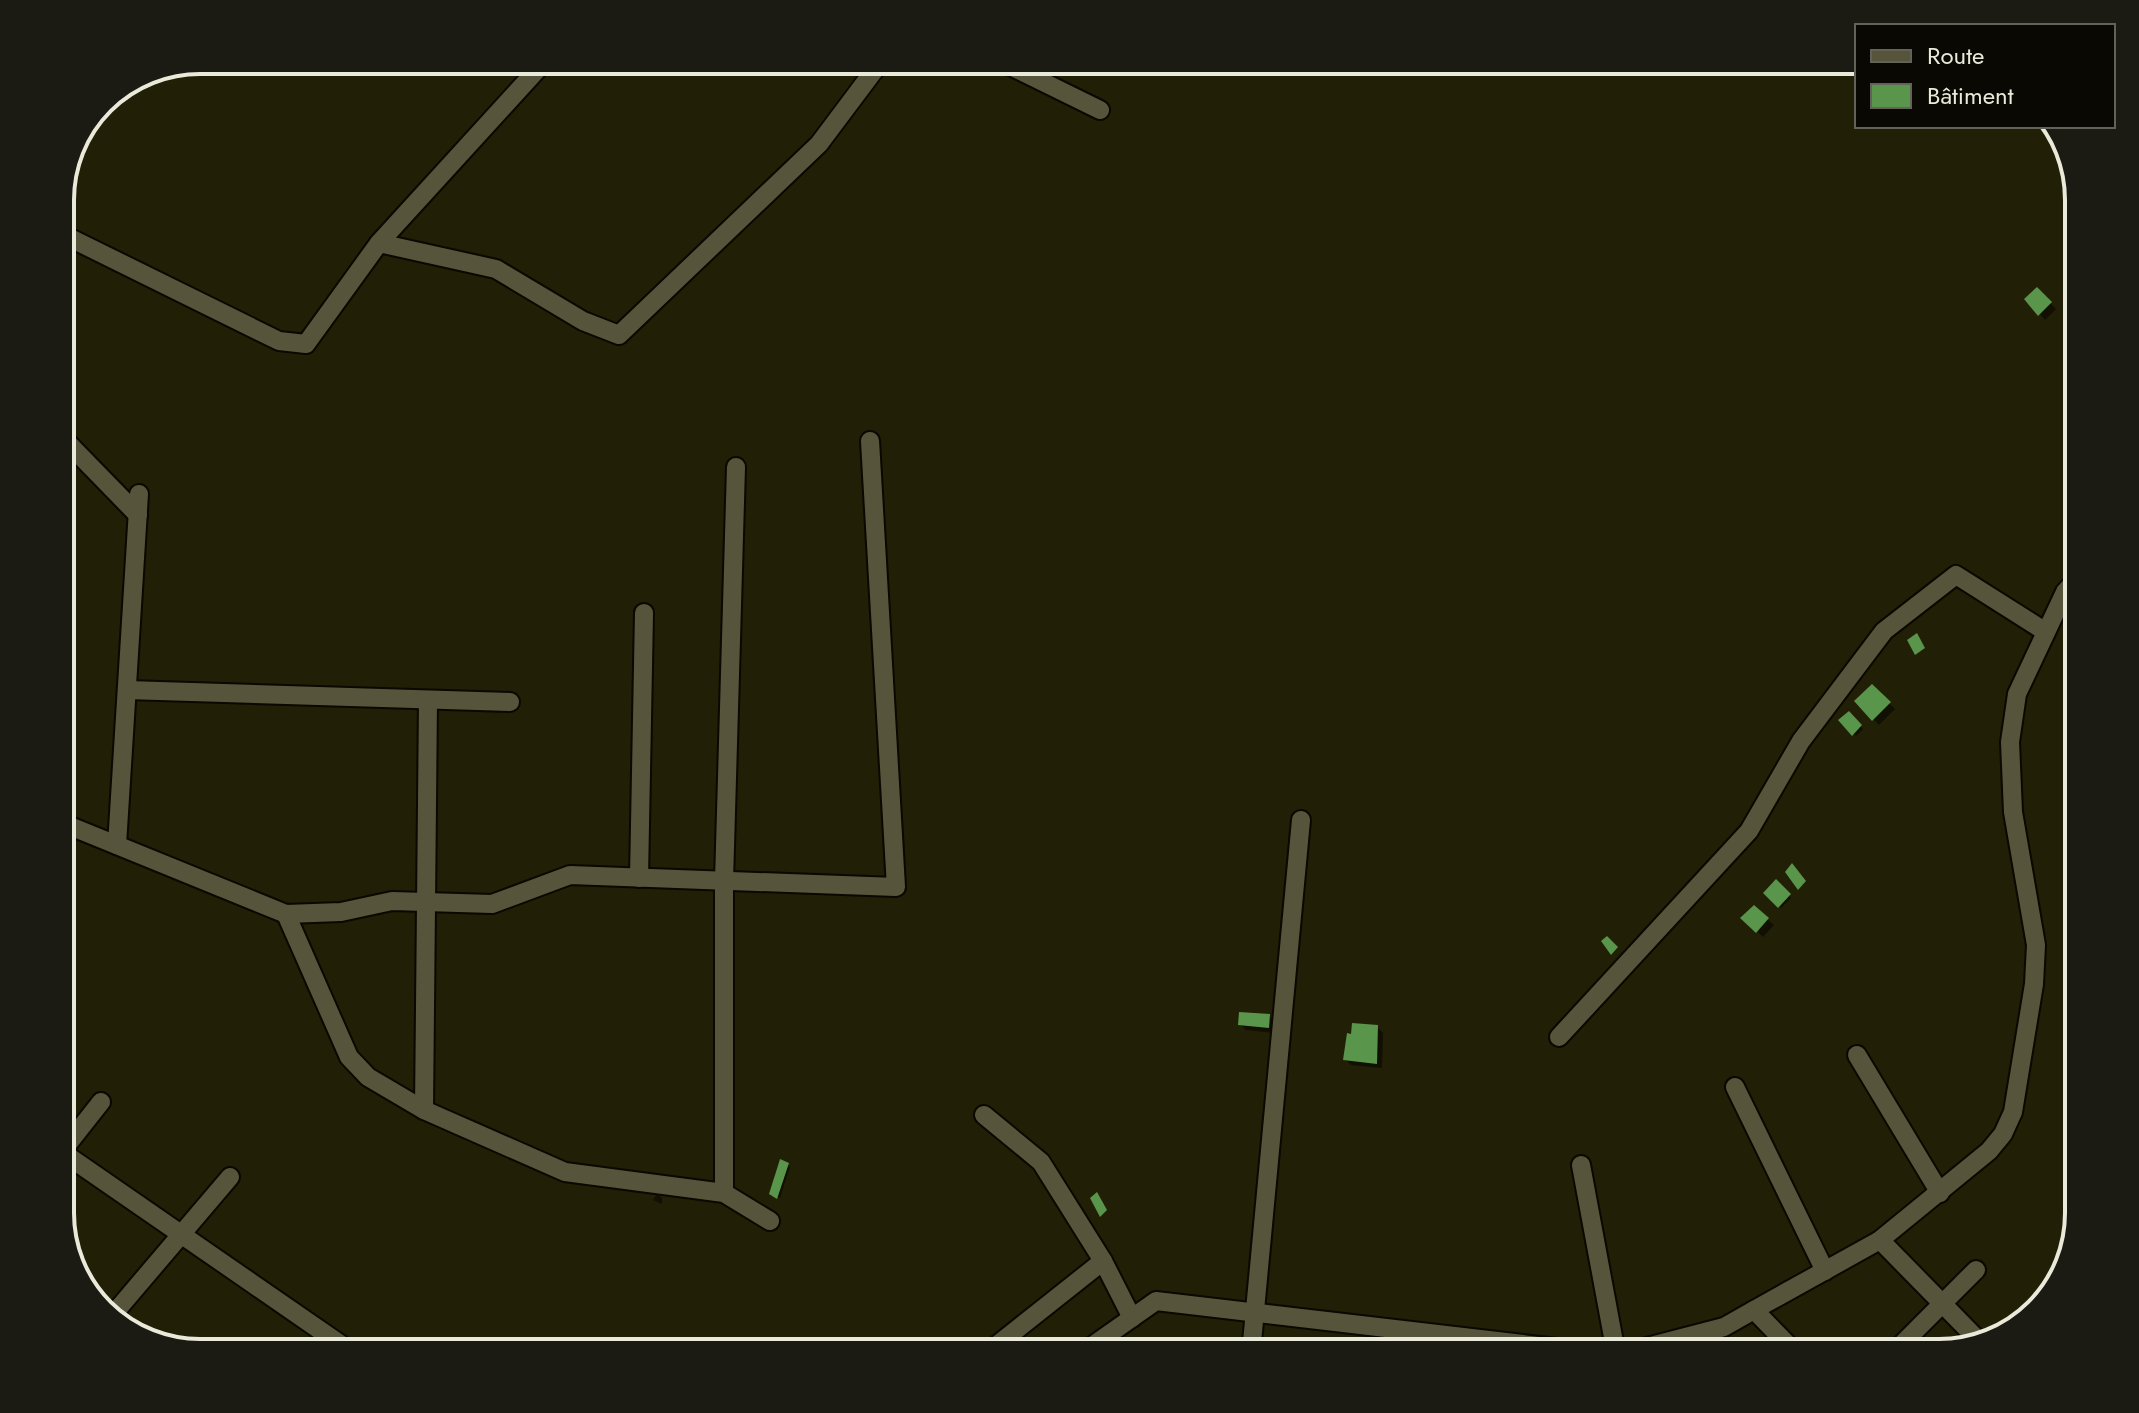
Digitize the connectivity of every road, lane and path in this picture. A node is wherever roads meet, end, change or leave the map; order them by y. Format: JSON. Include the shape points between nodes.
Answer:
{"nodes":[{"id":1,"x":533,"y":74,"type":"edge"},
{"id":2,"x":872,"y":74,"type":"edge"},
{"id":3,"x":1037,"y":74,"type":"edge"},
{"id":4,"x":1100,"y":110,"type":"dead end"},
{"id":5,"x":74,"y":240,"type":"edge"},
{"id":6,"x":379,"y":243,"type":"junction"},
{"id":7,"x":870,"y":441,"type":"dead end"},
{"id":8,"x":74,"y":449,"type":"edge"},
{"id":9,"x":736,"y":467,"type":"dead end"},
{"id":10,"x":139,"y":494,"type":"dead end"},
{"id":11,"x":138,"y":515,"type":"junction"},
{"id":12,"x":2065,"y":592,"type":"edge"},
{"id":13,"x":644,"y":613,"type":"dead end"},
{"id":14,"x":2046,"y":632,"type":"junction"},
{"id":15,"x":127,"y":690,"type":"junction"},
{"id":16,"x":428,"y":700,"type":"junction"},
{"id":17,"x":510,"y":702,"type":"dead end"},
{"id":18,"x":1301,"y":820,"type":"dead end"},
{"id":19,"x":74,"y":828,"type":"edge"},
{"id":20,"x":117,"y":845,"type":"junction"},
{"id":21,"x":639,"y":878,"type":"junction"},
{"id":22,"x":724,"y":881,"type":"junction"},
{"id":23,"x":426,"y":902,"type":"junction"},
{"id":24,"x":286,"y":914,"type":"junction"},
{"id":25,"x":1559,"y":1037,"type":"dead end"},
{"id":26,"x":1857,"y":1055,"type":"dead end"},
{"id":27,"x":1735,"y":1087,"type":"dead end"},
{"id":28,"x":101,"y":1102,"type":"dead end"},
{"id":29,"x":424,"y":1110,"type":"junction"},
{"id":30,"x":984,"y":1115,"type":"dead end"},
{"id":31,"x":74,"y":1136,"type":"edge"},
{"id":32,"x":74,"y":1162,"type":"edge"},
{"id":33,"x":1581,"y":1165,"type":"dead end"},
{"id":34,"x":230,"y":1177,"type":"dead end"},
{"id":35,"x":724,"y":1193,"type":"junction"},
{"id":36,"x":1940,"y":1193,"type":"junction"},
{"id":37,"x":770,"y":1221,"type":"dead end"},
{"id":38,"x":181,"y":1235,"type":"junction"},
{"id":39,"x":1880,"y":1240,"type":"junction"},
{"id":40,"x":1103,"y":1261,"type":"junction"},
{"id":41,"x":1976,"y":1270,"type":"dead end"},
{"id":42,"x":1825,"y":1271,"type":"junction"},
{"id":43,"x":1943,"y":1304,"type":"junction"},
{"id":44,"x":118,"y":1308,"type":"edge"},
{"id":45,"x":1754,"y":1310,"type":"junction"},
{"id":46,"x":1255,"y":1313,"type":"junction"},
{"id":47,"x":1132,"y":1318,"type":"junction"},
{"id":48,"x":1409,"y":1331,"type":"junction"},
{"id":49,"x":1973,"y":1334,"type":"edge"},
{"id":50,"x":333,"y":1339,"type":"edge"},
{"id":51,"x":1005,"y":1339,"type":"edge"},
{"id":52,"x":1102,"y":1339,"type":"edge"},
{"id":53,"x":1252,"y":1339,"type":"edge"},
{"id":54,"x":1408,"y":1339,"type":"edge"},
{"id":55,"x":1478,"y":1339,"type":"edge"},
{"id":56,"x":1613,"y":1339,"type":"edge"},
{"id":57,"x":1678,"y":1339,"type":"edge"},
{"id":58,"x":1782,"y":1339,"type":"edge"},
{"id":59,"x":1907,"y":1339,"type":"edge"}],
"edges":[{"from":1,"to":6,"type":"street"},
{"from":2,"to":6,"type":"street","via":[[819,144],[619,335],[583,321],[496,269]]},
{"from":3,"to":4,"type":"street"},
{"from":5,"to":6,"type":"street","via":[[279,341],[306,344]]},
{"from":7,"to":22,"type":"street","via":[[896,887]]},
{"from":8,"to":11,"type":"street"},
{"from":9,"to":22,"type":"street"},
{"from":10,"to":11,"type":"street"},
{"from":11,"to":15,"type":"street"},
{"from":12,"to":14,"type":"street"},
{"from":13,"to":21,"type":"street"},
{"from":14,"to":25,"type":"street","via":[[1956,575],[1884,631],[1801,741],[1749,831]]},
{"from":14,"to":36,"type":"street","via":[[2017,694],[2010,742],[2013,812],[2036,945],[2013,1112],[1989,1151]]},
{"from":15,"to":16,"type":"street"},
{"from":15,"to":20,"type":"street"},
{"from":16,"to":17,"type":"street"},
{"from":16,"to":23,"type":"street"},
{"from":18,"to":46,"type":"street"},
{"from":19,"to":20,"type":"street"},
{"from":20,"to":24,"type":"street"},
{"from":21,"to":22,"type":"street"},
{"from":21,"to":23,"type":"street","via":[[570,875],[492,904]]},
{"from":22,"to":35,"type":"street"},
{"from":23,"to":24,"type":"street"},
{"from":23,"to":29,"type":"street"},
{"from":24,"to":29,"type":"street","via":[[349,1057],[368,1077]]},
{"from":26,"to":36,"type":"street"},
{"from":27,"to":42,"type":"street"},
{"from":28,"to":31,"type":"street"},
{"from":29,"to":35,"type":"street","via":[[565,1172]]},
{"from":30,"to":40,"type":"street","via":[[1041,1162]]},
{"from":32,"to":38,"type":"street"},
{"from":33,"to":56,"type":"street"},
{"from":34,"to":38,"type":"street"},
{"from":35,"to":37,"type":"street"},
{"from":36,"to":39,"type":"street"},
{"from":38,"to":44,"type":"street"},
{"from":38,"to":50,"type":"street"},
{"from":39,"to":42,"type":"street"},
{"from":39,"to":43,"type":"street"},
{"from":40,"to":47,"type":"street"},
{"from":40,"to":51,"type":"street"},
{"from":41,"to":43,"type":"street"},
{"from":42,"to":45,"type":"street"},
{"from":43,"to":49,"type":"street"},
{"from":43,"to":59,"type":"street"},
{"from":45,"to":57,"type":"street","via":[[1724,1327]]},
{"from":45,"to":58,"type":"street"},
{"from":46,"to":47,"type":"street","via":[[1156,1301]]},
{"from":46,"to":48,"type":"street"},
{"from":46,"to":53,"type":"street"},
{"from":47,"to":52,"type":"street"},
{"from":48,"to":54,"type":"street"},
{"from":48,"to":55,"type":"street"}]}
